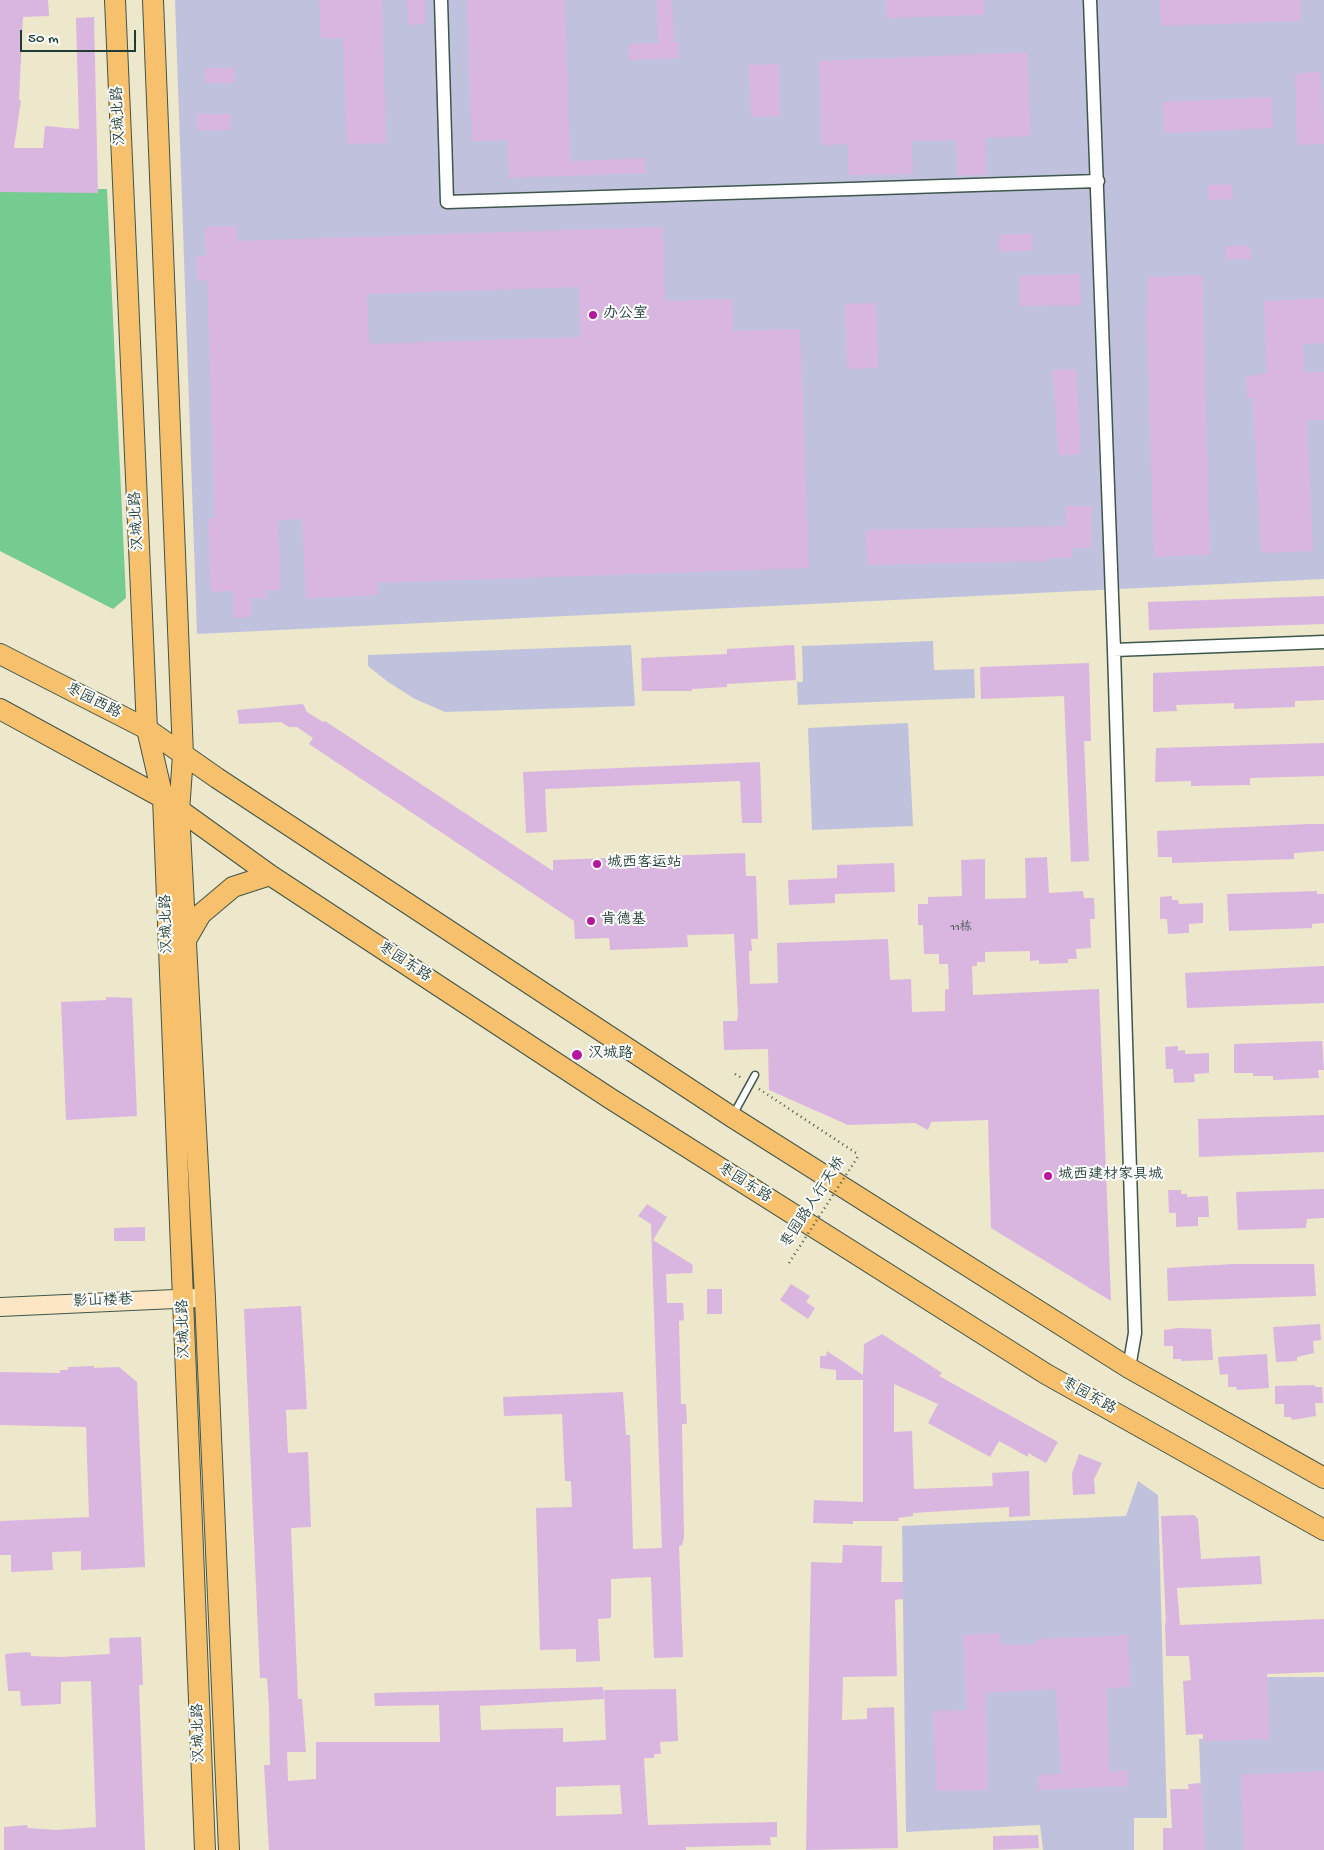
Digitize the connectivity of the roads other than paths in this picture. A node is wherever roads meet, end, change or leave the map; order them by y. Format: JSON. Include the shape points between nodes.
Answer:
{"nodes":[{"id":1,"x":115,"y":0,"type":"edge"},
{"id":2,"x":153,"y":0,"type":"edge"},
{"id":3,"x":440,"y":0,"type":"edge"},
{"id":4,"x":1090,"y":0,"type":"edge"},
{"id":5,"x":1098,"y":181,"type":"junction"},
{"id":6,"x":1324,"y":642,"type":"edge"},
{"id":7,"x":1114,"y":650,"type":"junction"},
{"id":8,"x":0,"y":654,"type":"edge"},
{"id":9,"x":0,"y":709,"type":"edge"},
{"id":10,"x":148,"y":729,"type":"junction"},
{"id":11,"x":183,"y":755,"type":"junction"},
{"id":12,"x":162,"y":798,"type":"junction"},
{"id":13,"x":180,"y":812,"type":"junction"},
{"id":14,"x":270,"y":875,"type":"junction"},
{"id":15,"x":186,"y":940,"type":"junction"},
{"id":16,"x":755,"y":1074,"type":"dead end"},
{"id":17,"x":732,"y":1116,"type":"junction"},
{"id":18,"x":205,"y":1298,"type":"junction"},
{"id":19,"x":184,"y":1299,"type":"junction"},
{"id":20,"x":0,"y":1307,"type":"edge"},
{"id":21,"x":1129,"y":1368,"type":"junction"},
{"id":22,"x":1324,"y":1478,"type":"edge"},
{"id":23,"x":1324,"y":1530,"type":"edge"},
{"id":24,"x":204,"y":1850,"type":"edge"},
{"id":25,"x":229,"y":1850,"type":"edge"}],
"edges":[{"from":1,"to":10,"type":"main road","name":"汉城北路"},
{"from":2,"to":11,"type":"main road","name":"汉城北路"},
{"from":3,"to":5,"type":"street","via":[[447,202]]},
{"from":4,"to":5,"type":"street"},
{"from":5,"to":7,"type":"street"},
{"from":6,"to":7,"type":"street"},
{"from":7,"to":21,"type":"street","via":[[1135,1333]]},
{"from":8,"to":10,"type":"main road","name":"枣园西路"},
{"from":9,"to":12,"type":"main road"},
{"from":10,"to":11,"type":"main road","name":"枣园西路"},
{"from":10,"to":12,"type":"main road","name":"汉城北路"},
{"from":11,"to":13,"type":"main road","name":"汉城北路"},
{"from":11,"to":17,"type":"main road"},
{"from":12,"to":13,"type":"main road"},
{"from":12,"to":19,"type":"main road","name":"汉城北路"},
{"from":13,"to":14,"type":"main road","name":"枣园东路"},
{"from":13,"to":15,"type":"main road","name":"汉城北路"},
{"from":14,"to":15,"type":"main road","via":[[233,887],[202,914]]},
{"from":14,"to":23,"type":"main road","name":"枣园东路","via":[[611,1099],[1046,1374]]},
{"from":15,"to":18,"type":"main road","name":"汉城北路"},
{"from":16,"to":17,"type":"lane"},
{"from":17,"to":21,"type":"main road"},
{"from":18,"to":19,"type":"street","name":"影山楼巷"},
{"from":18,"to":25,"type":"main road","name":"汉城北路"},
{"from":19,"to":20,"type":"street","name":"影山楼巷"},
{"from":19,"to":24,"type":"main road","name":"汉城北路"},
{"from":21,"to":22,"type":"main road"}]}
